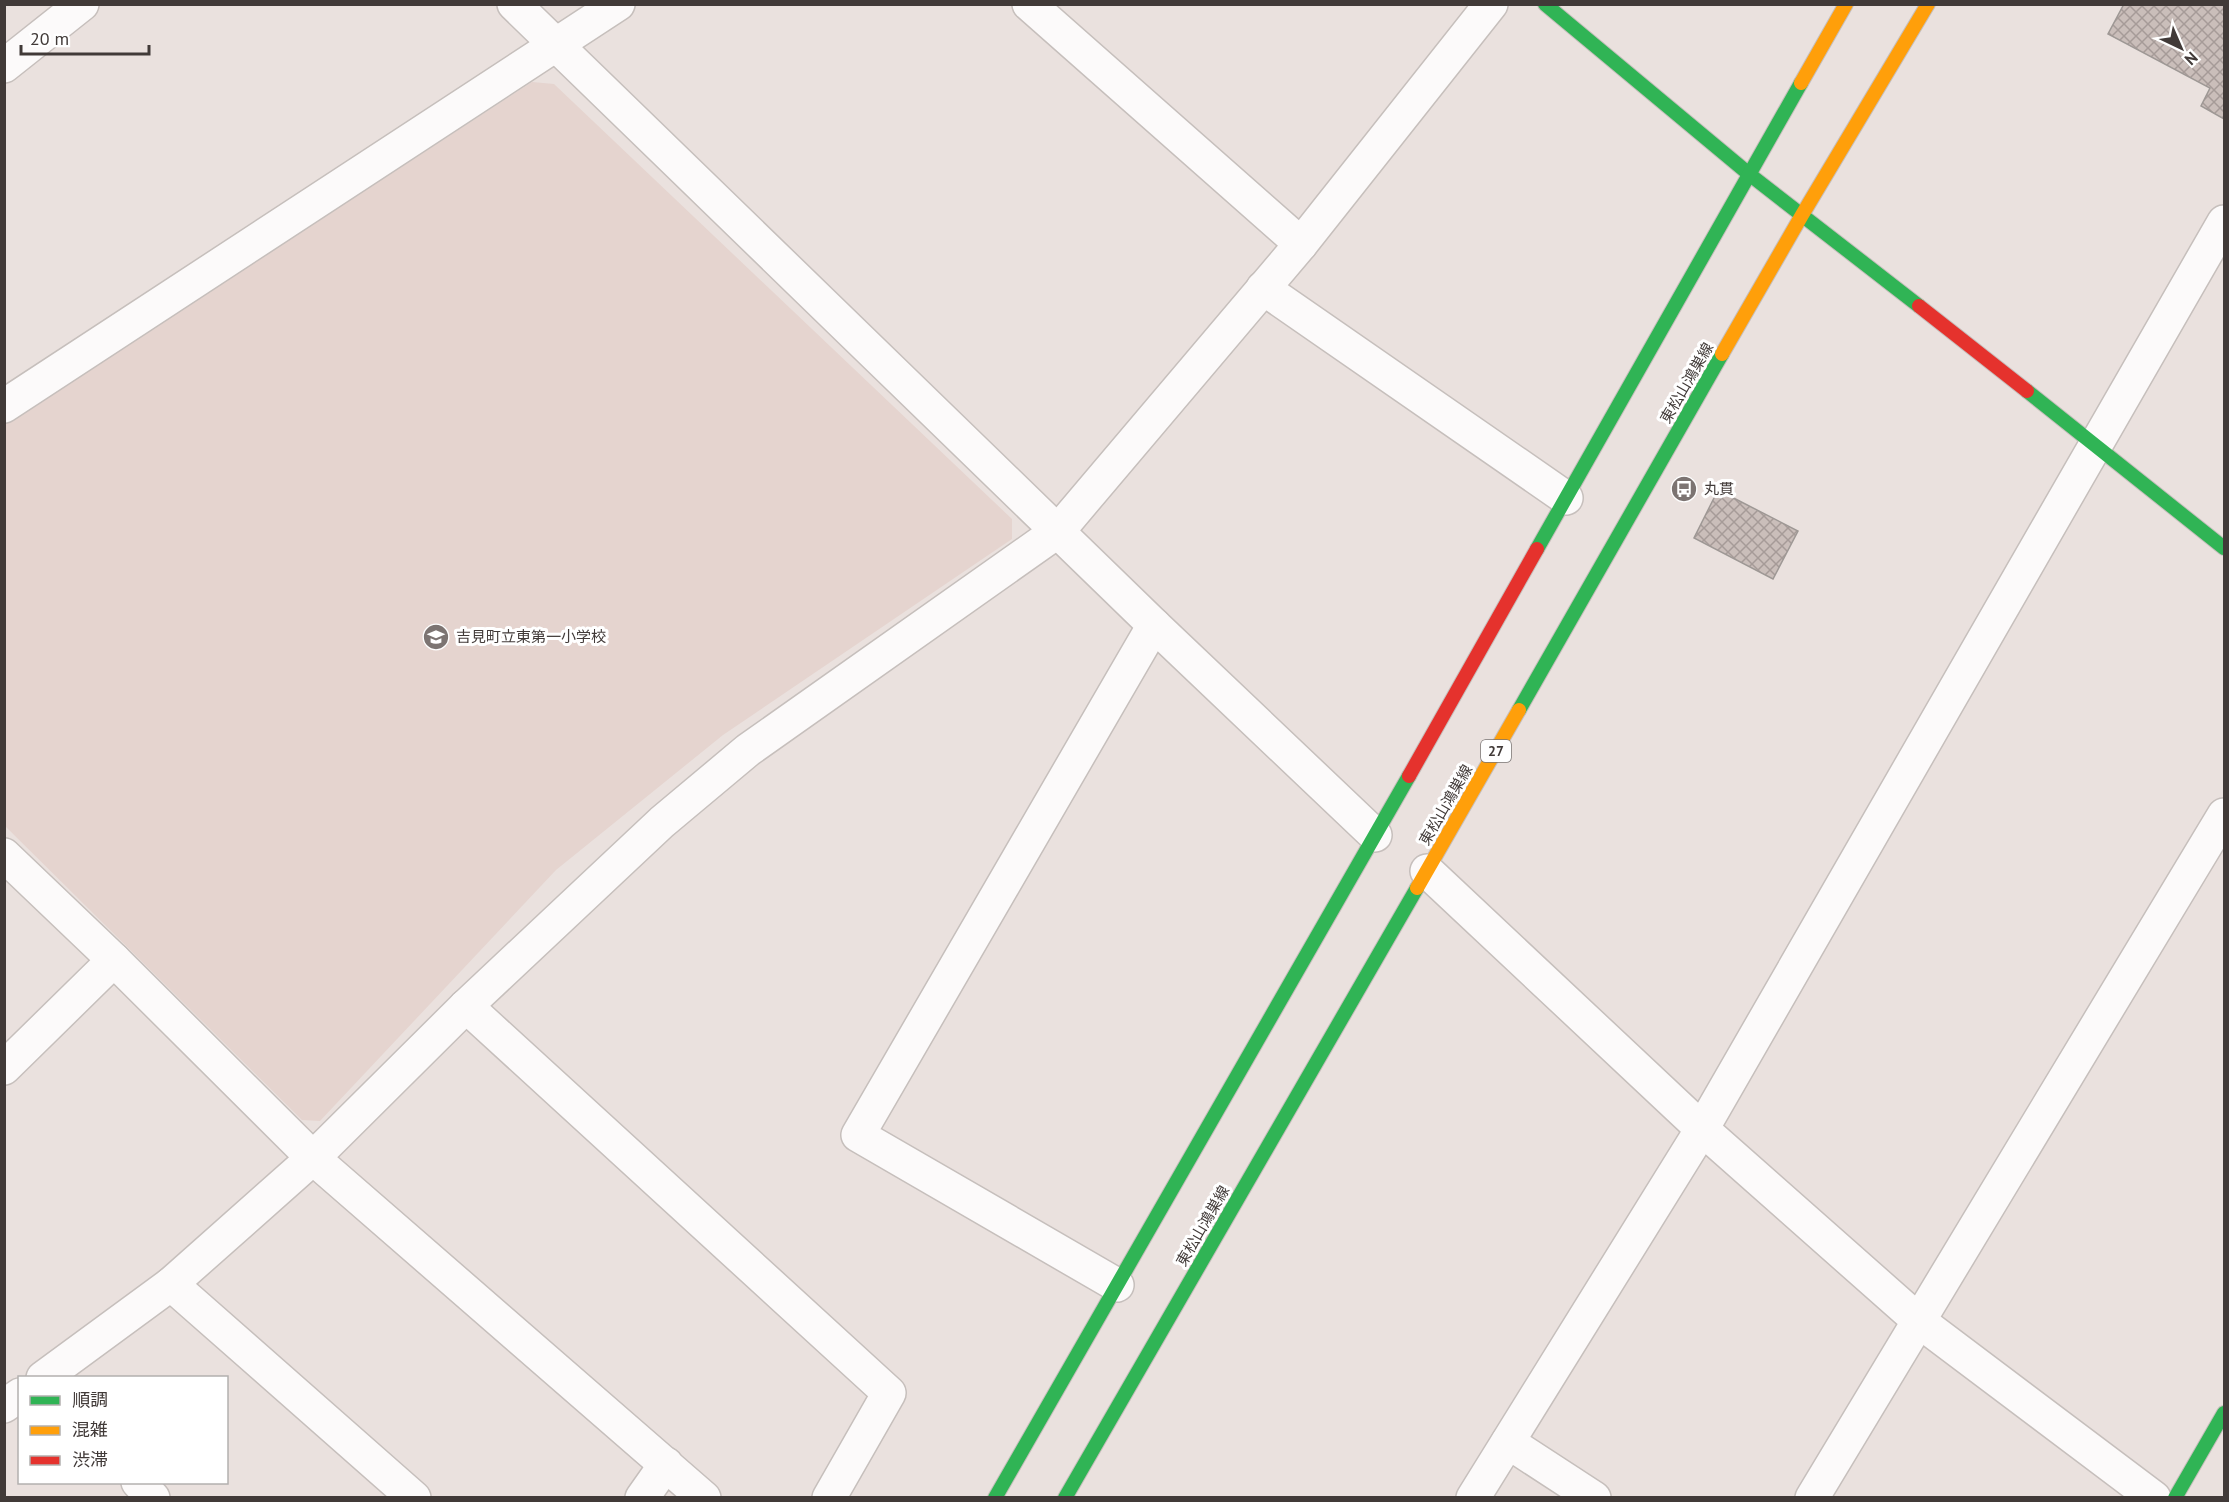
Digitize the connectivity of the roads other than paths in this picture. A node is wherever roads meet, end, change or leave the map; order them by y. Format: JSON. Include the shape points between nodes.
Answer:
{"nodes":[{"id":1,"x":82,"y":4,"type":"edge"},
{"id":2,"x":514,"y":4,"type":"edge"},
{"id":3,"x":618,"y":4,"type":"edge"},
{"id":4,"x":1029,"y":4,"type":"edge"},
{"id":5,"x":1491,"y":4,"type":"edge"},
{"id":6,"x":1545,"y":4,"type":"edge"},
{"id":7,"x":1846,"y":4,"type":"edge"},
{"id":8,"x":1928,"y":4,"type":"edge"},
{"id":9,"x":557,"y":46,"type":"junction"},
{"id":10,"x":4,"y":66,"type":"edge"},
{"id":11,"x":1749,"y":174,"type":"junction"},
{"id":12,"x":1802,"y":215,"type":"junction"},
{"id":13,"x":2224,"y":222,"type":"edge"},
{"id":14,"x":1301,"y":244,"type":"junction"},
{"id":15,"x":1263,"y":288,"type":"junction"},
{"id":16,"x":4,"y":406,"type":"edge"},
{"id":17,"x":2096,"y":444,"type":"junction"},
{"id":18,"x":1566,"y":498,"type":"junction"},
{"id":19,"x":1058,"y":531,"type":"junction"},
{"id":20,"x":2224,"y":548,"type":"edge"},
{"id":21,"x":1154,"y":625,"type":"junction"},
{"id":22,"x":2224,"y":815,"type":"edge"},
{"id":23,"x":1375,"y":835,"type":"junction"},
{"id":24,"x":4,"y":855,"type":"edge"},
{"id":25,"x":1427,"y":871,"type":"junction"},
{"id":26,"x":114,"y":960,"type":"junction"},
{"id":27,"x":466,"y":1006,"type":"junction"},
{"id":28,"x":4,"y":1068,"type":"edge"},
{"id":29,"x":1702,"y":1129,"type":"junction"},
{"id":30,"x":313,"y":1158,"type":"junction"},
{"id":31,"x":171,"y":1284,"type":"junction"},
{"id":32,"x":1117,"y":1285,"type":"junction"},
{"id":33,"x":1919,"y":1321,"type":"junction"},
{"id":34,"x":44,"y":1376,"type":"edge"},
{"id":35,"x":18,"y":1396,"type":"edge"},
{"id":36,"x":4,"y":1406,"type":"edge"},
{"id":37,"x":2224,"y":1413,"type":"edge"},
{"id":38,"x":1508,"y":1442,"type":"junction"},
{"id":39,"x":666,"y":1464,"type":"junction"},
{"id":40,"x":140,"y":1484,"type":"edge"},
{"id":41,"x":153,"y":1497,"type":"edge"},
{"id":42,"x":414,"y":1497,"type":"edge"},
{"id":43,"x":642,"y":1497,"type":"edge"},
{"id":44,"x":704,"y":1497,"type":"edge"},
{"id":45,"x":829,"y":1497,"type":"edge"},
{"id":46,"x":995,"y":1497,"type":"edge"},
{"id":47,"x":1065,"y":1497,"type":"edge"},
{"id":48,"x":1473,"y":1497,"type":"edge"},
{"id":49,"x":1594,"y":1497,"type":"edge"},
{"id":50,"x":1812,"y":1497,"type":"edge"},
{"id":51,"x":2154,"y":1497,"type":"edge"},
{"id":52,"x":2175,"y":1497,"type":"edge"}],
"edges":[{"from":1,"to":10,"type":"street"},
{"from":2,"to":9,"type":"street"},
{"from":3,"to":9,"type":"street"},
{"from":4,"to":14,"type":"street"},
{"from":5,"to":14,"type":"street"},
{"from":6,"to":11,"type":"main road"},
{"from":7,"to":11,"type":"main road"},
{"from":8,"to":12,"type":"main road","name":"東松山鴻巣線","number":"27"},
{"from":9,"to":16,"type":"street"},
{"from":9,"to":19,"type":"street"},
{"from":11,"to":12,"type":"main road"},
{"from":11,"to":18,"type":"main road"},
{"from":12,"to":17,"type":"main road"},
{"from":12,"to":25,"type":"main road","name":"東松山鴻巣線","number":"27"},
{"from":13,"to":17,"type":"street"},
{"from":14,"to":15,"type":"street"},
{"from":15,"to":18,"type":"street"},
{"from":15,"to":19,"type":"street"},
{"from":17,"to":20,"type":"main road"},
{"from":17,"to":29,"type":"street"},
{"from":18,"to":23,"type":"main road"},
{"from":19,"to":21,"type":"street"},
{"from":19,"to":27,"type":"street","via":[[748,750],[662,822]]},
{"from":21,"to":23,"type":"street"},
{"from":21,"to":32,"type":"street","via":[[858,1135]]},
{"from":22,"to":33,"type":"street"},
{"from":23,"to":32,"type":"main road"},
{"from":24,"to":26,"type":"street"},
{"from":25,"to":29,"type":"street"},
{"from":25,"to":47,"type":"main road","name":"東松山鴻巣線","number":"27"},
{"from":26,"to":28,"type":"street"},
{"from":26,"to":30,"type":"street"},
{"from":27,"to":30,"type":"street"},
{"from":27,"to":45,"type":"street","via":[[889,1393]]},
{"from":29,"to":33,"type":"street"},
{"from":29,"to":38,"type":"street"},
{"from":30,"to":31,"type":"street"},
{"from":30,"to":39,"type":"street"},
{"from":31,"to":34,"type":"street"},
{"from":31,"to":42,"type":"street"},
{"from":32,"to":46,"type":"main road"},
{"from":33,"to":50,"type":"street"},
{"from":33,"to":51,"type":"street"},
{"from":35,"to":36,"type":"street"},
{"from":37,"to":52,"type":"main road"},
{"from":38,"to":48,"type":"street"},
{"from":38,"to":49,"type":"street"},
{"from":39,"to":43,"type":"street"},
{"from":39,"to":44,"type":"street"},
{"from":40,"to":41,"type":"street"}]}
